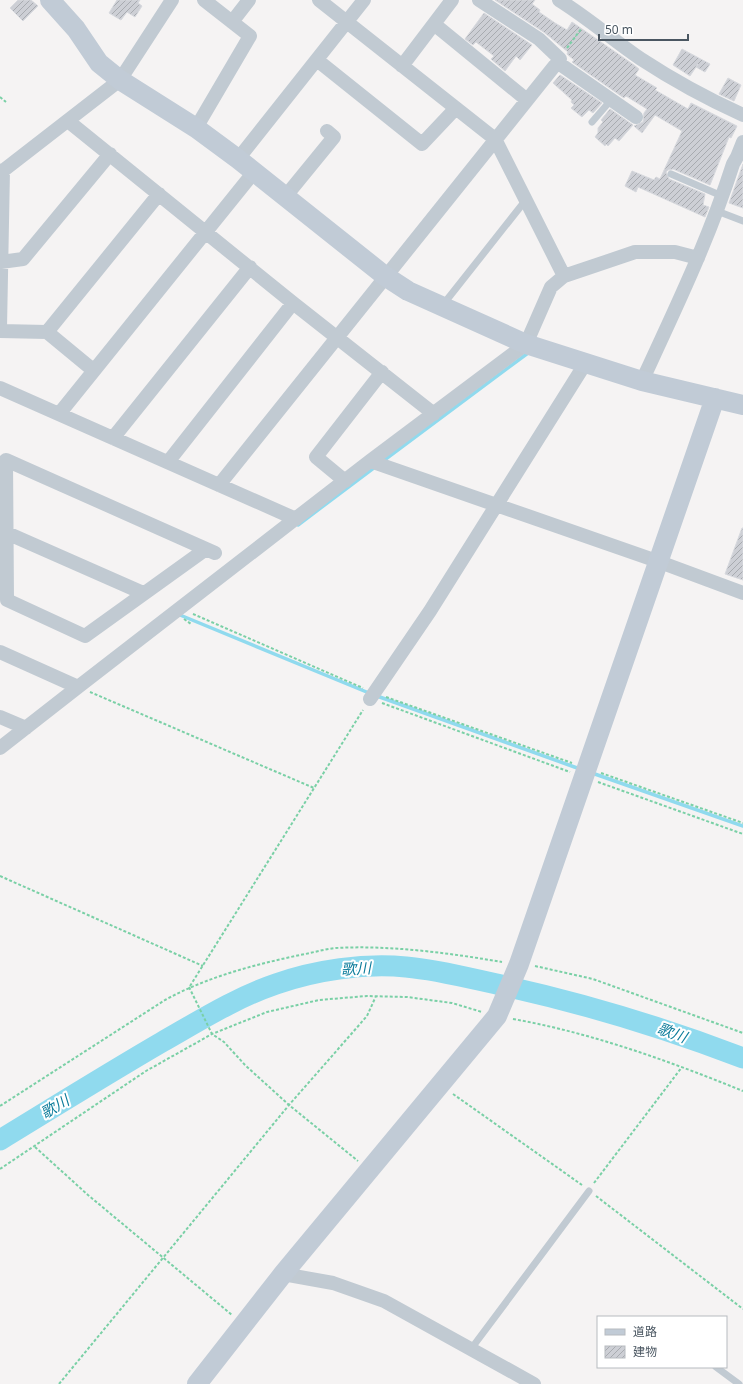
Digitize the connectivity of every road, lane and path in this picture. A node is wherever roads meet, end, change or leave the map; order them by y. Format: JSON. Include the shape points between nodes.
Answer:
{"nodes":[{"id":1,"x":50,"y":0,"type":"edge"},
{"id":2,"x":172,"y":0,"type":"edge"},
{"id":3,"x":204,"y":0,"type":"edge"},
{"id":4,"x":249,"y":0,"type":"edge"},
{"id":5,"x":319,"y":0,"type":"edge"},
{"id":6,"x":364,"y":0,"type":"edge"},
{"id":7,"x":452,"y":0,"type":"edge"},
{"id":8,"x":479,"y":0,"type":"edge"},
{"id":9,"x":559,"y":0,"type":"edge"},
{"id":10,"x":588,"y":18,"type":"junction"},
{"id":11,"x":232,"y":22,"type":"junction"},
{"id":12,"x":347,"y":22,"type":"junction"},
{"id":13,"x":434,"y":24,"type":"junction"},
{"id":14,"x":317,"y":60,"type":"junction"},
{"id":15,"x":558,"y":61,"type":"junction"},
{"id":16,"x":402,"y":66,"type":"junction"},
{"id":17,"x":120,"y":80,"type":"junction"},
{"id":18,"x":0,"y":97,"type":"edge"},
{"id":19,"x":526,"y":100,"type":"junction"},
{"id":20,"x":611,"y":100,"type":"junction"},
{"id":21,"x":6,"y":102,"type":"dead end"},
{"id":22,"x":456,"y":108,"type":"junction"},
{"id":23,"x":743,"y":115,"type":"edge"},
{"id":24,"x":636,"y":117,"type":"dead end"},
{"id":25,"x":68,"y":121,"type":"junction"},
{"id":26,"x":592,"y":122,"type":"dead end"},
{"id":27,"x":196,"y":128,"type":"junction"},
{"id":28,"x":334,"y":137,"type":"dead end"},
{"id":29,"x":495,"y":139,"type":"junction"},
{"id":30,"x":743,"y":142,"type":"edge"},
{"id":31,"x":110,"y":154,"type":"junction"},
{"id":32,"x":238,"y":159,"type":"junction"},
{"id":33,"x":2,"y":172,"type":"edge"},
{"id":34,"x":254,"y":172,"type":"junction"},
{"id":35,"x":671,"y":174,"type":"dead end"},
{"id":36,"x":691,"y":174,"type":"dead end"},
{"id":37,"x":688,"y":182,"type":"junction"},
{"id":38,"x":159,"y":194,"type":"junction"},
{"id":39,"x":722,"y":196,"type":"junction"},
{"id":40,"x":285,"y":197,"type":"junction"},
{"id":41,"x":525,"y":201,"type":"junction"},
{"id":42,"x":717,"y":211,"type":"junction"},
{"id":43,"x":743,"y":221,"type":"edge"},
{"id":44,"x":206,"y":231,"type":"junction"},
{"id":45,"x":698,"y":258,"type":"junction"},
{"id":46,"x":1,"y":262,"type":"junction"},
{"id":47,"x":250,"y":267,"type":"junction"},
{"id":48,"x":385,"y":276,"type":"junction"},
{"id":49,"x":564,"y":276,"type":"junction"},
{"id":50,"x":294,"y":303,"type":"junction"},
{"id":51,"x":441,"y":306,"type":"junction"},
{"id":52,"x":0,"y":328,"type":"edge"},
{"id":53,"x":0,"y":331,"type":"edge"},
{"id":54,"x":47,"y":332,"type":"junction"},
{"id":55,"x":338,"y":337,"type":"junction"},
{"id":56,"x":526,"y":344,"type":"junction"},
{"id":57,"x":585,"y":364,"type":"junction"},
{"id":58,"x":93,"y":370,"type":"junction"},
{"id":59,"x":382,"y":372,"type":"junction"},
{"id":60,"x":642,"y":381,"type":"junction"},
{"id":61,"x":0,"y":388,"type":"edge"},
{"id":62,"x":715,"y":398,"type":"junction"},
{"id":63,"x":743,"y":404,"type":"edge"},
{"id":64,"x":59,"y":414,"type":"junction"},
{"id":65,"x":434,"y":414,"type":"junction"},
{"id":66,"x":113,"y":438,"type":"junction"},
{"id":67,"x":370,"y":461,"type":"junction"},
{"id":68,"x":168,"y":462,"type":"junction"},
{"id":69,"x":345,"y":481,"type":"junction"},
{"id":70,"x":219,"y":485,"type":"junction"},
{"id":71,"x":496,"y":505,"type":"junction"},
{"id":72,"x":296,"y":519,"type":"junction"},
{"id":73,"x":3,"y":531,"type":"edge"},
{"id":74,"x":657,"y":561,"type":"junction"},
{"id":75,"x":143,"y":593,"type":"junction"},
{"id":76,"x":743,"y":593,"type":"edge"},
{"id":77,"x":181,"y":609,"type":"junction"},
{"id":78,"x":0,"y":652,"type":"edge"},
{"id":79,"x":78,"y":687,"type":"junction"},
{"id":80,"x":372,"y":696,"type":"junction"},
{"id":81,"x":0,"y":717,"type":"edge"},
{"id":82,"x":26,"y":728,"type":"junction"},
{"id":83,"x":0,"y":748,"type":"edge"},
{"id":84,"x":584,"y":773,"type":"junction"},
{"id":85,"x":315,"y":788,"type":"junction"},
{"id":86,"x":743,"y":823,"type":"edge"},
{"id":87,"x":743,"y":834,"type":"edge"},
{"id":88,"x":0,"y":876,"type":"edge"},
{"id":89,"x":203,"y":966,"type":"junction"},
{"id":90,"x":517,"y":968,"type":"junction"},
{"id":91,"x":189,"y":987,"type":"junction"},
{"id":92,"x":376,"y":996,"type":"junction"},
{"id":93,"x":499,"y":1012,"type":"junction"},
{"id":94,"x":743,"y":1033,"type":"edge"},
{"id":95,"x":212,"y":1034,"type":"junction"},
{"id":96,"x":682,"y":1067,"type":"junction"},
{"id":97,"x":441,"y":1084,"type":"junction"},
{"id":98,"x":743,"y":1091,"type":"edge"},
{"id":99,"x":289,"y":1105,"type":"junction"},
{"id":100,"x":0,"y":1106,"type":"edge"},
{"id":101,"x":35,"y":1147,"type":"junction"},
{"id":102,"x":0,"y":1169,"type":"edge"},
{"id":103,"x":369,"y":1170,"type":"junction"},
{"id":104,"x":589,"y":1191,"type":"junction"},
{"id":105,"x":164,"y":1258,"type":"junction"},
{"id":106,"x":283,"y":1274,"type":"junction"},
{"id":107,"x":743,"y":1309,"type":"edge"},
{"id":108,"x":242,"y":1324,"type":"junction"},
{"id":109,"x":471,"y":1349,"type":"junction"},
{"id":110,"x":717,"y":1368,"type":"edge"},
{"id":111,"x":59,"y":1384,"type":"edge"},
{"id":112,"x":197,"y":1384,"type":"edge"},
{"id":113,"x":534,"y":1384,"type":"edge"},
{"id":114,"x":739,"y":1384,"type":"edge"}],
"edges":[{"from":1,"to":17,"type":"street","via":[[76,29],[99,63]]},
{"from":2,"to":17,"type":"street"},
{"from":3,"to":11,"type":"street"},
{"from":4,"to":11,"type":"street"},
{"from":5,"to":12,"type":"street"},
{"from":6,"to":12,"type":"street"},
{"from":7,"to":13,"type":"street"},
{"from":8,"to":15,"type":"street","via":[[539,39]]},
{"from":9,"to":10,"type":"street"},
{"from":10,"to":15,"type":"path"},
{"from":10,"to":23,"type":"street","via":[[642,59]]},
{"from":11,"to":27,"type":"street","via":[[250,36]]},
{"from":12,"to":14,"type":"street"},
{"from":12,"to":16,"type":"street"},
{"from":13,"to":16,"type":"street"},
{"from":13,"to":19,"type":"street"},
{"from":14,"to":22,"type":"street","via":[[422,144]]},
{"from":14,"to":32,"type":"street"},
{"from":15,"to":19,"type":"street"},
{"from":15,"to":20,"type":"street"},
{"from":16,"to":22,"type":"street"},
{"from":17,"to":25,"type":"street"},
{"from":17,"to":27,"type":"street"},
{"from":18,"to":21,"type":"path"},
{"from":19,"to":29,"type":"street"},
{"from":20,"to":24,"type":"street"},
{"from":20,"to":26,"type":"lane"},
{"from":22,"to":29,"type":"street"},
{"from":25,"to":31,"type":"street"},
{"from":25,"to":33,"type":"street"},
{"from":27,"to":32,"type":"street"},
{"from":28,"to":40,"type":"street"},
{"from":29,"to":41,"type":"street"},
{"from":29,"to":48,"type":"street"},
{"from":30,"to":39,"type":"street"},
{"from":31,"to":38,"type":"street"},
{"from":31,"to":46,"type":"street","via":[[23,259]]},
{"from":32,"to":34,"type":"street"},
{"from":33,"to":46,"type":"street"},
{"from":34,"to":40,"type":"street"},
{"from":34,"to":44,"type":"street"},
{"from":35,"to":37,"type":"lane"},
{"from":36,"to":37,"type":"lane"},
{"from":37,"to":39,"type":"lane"},
{"from":38,"to":44,"type":"street"},
{"from":38,"to":54,"type":"street"},
{"from":39,"to":42,"type":"street"},
{"from":40,"to":48,"type":"street"},
{"from":41,"to":49,"type":"street"},
{"from":41,"to":51,"type":"lane"},
{"from":42,"to":43,"type":"lane"},
{"from":42,"to":45,"type":"street"},
{"from":44,"to":47,"type":"street"},
{"from":44,"to":58,"type":"street"},
{"from":45,"to":49,"type":"street","via":[[675,252],[635,252]]},
{"from":45,"to":60,"type":"street"},
{"from":46,"to":52,"type":"street"},
{"from":47,"to":50,"type":"street"},
{"from":47,"to":66,"type":"street"},
{"from":48,"to":51,"type":"street","via":[[408,291]]},
{"from":48,"to":55,"type":"street"},
{"from":49,"to":56,"type":"street","via":[[552,287]]},
{"from":50,"to":55,"type":"street"},
{"from":50,"to":68,"type":"street"},
{"from":51,"to":56,"type":"street"},
{"from":53,"to":54,"type":"street"},
{"from":54,"to":58,"type":"street"},
{"from":55,"to":59,"type":"street"},
{"from":55,"to":70,"type":"street"},
{"from":56,"to":57,"type":"street"},
{"from":56,"to":65,"type":"street"},
{"from":57,"to":60,"type":"street"},
{"from":57,"to":71,"type":"street"},
{"from":58,"to":64,"type":"street"},
{"from":59,"to":65,"type":"street"},
{"from":59,"to":69,"type":"street","via":[[316,457]]},
{"from":60,"to":62,"type":"street"},
{"from":61,"to":64,"type":"street"},
{"from":62,"to":63,"type":"street"},
{"from":62,"to":74,"type":"street"},
{"from":64,"to":66,"type":"street"},
{"from":65,"to":67,"type":"street"},
{"from":66,"to":68,"type":"street"},
{"from":67,"to":69,"type":"street"},
{"from":67,"to":71,"type":"street"},
{"from":68,"to":70,"type":"street"},
{"from":69,"to":72,"type":"street"},
{"from":70,"to":72,"type":"street"},
{"from":71,"to":74,"type":"street"},
{"from":71,"to":80,"type":"street","via":[[430,611]]},
{"from":72,"to":77,"type":"street"},
{"from":73,"to":75,"type":"street"},
{"from":73,"to":75,"type":"street","via":[[7,600],[85,636]]},
{"from":73,"to":75,"type":"street","via":[[6,460],[211,551]]},
{"from":74,"to":76,"type":"street"},
{"from":74,"to":84,"type":"street"},
{"from":77,"to":79,"type":"street"},
{"from":77,"to":80,"type":"path"},
{"from":78,"to":79,"type":"street"},
{"from":79,"to":82,"type":"street"},
{"from":79,"to":85,"type":"path"},
{"from":80,"to":84,"type":"path"},
{"from":80,"to":84,"type":"path"},
{"from":80,"to":85,"type":"path"},
{"from":81,"to":82,"type":"street"},
{"from":82,"to":83,"type":"street"},
{"from":84,"to":86,"type":"path"},
{"from":84,"to":87,"type":"path"},
{"from":84,"to":90,"type":"street"},
{"from":85,"to":89,"type":"path"},
{"from":88,"to":89,"type":"path"},
{"from":89,"to":91,"type":"path"},
{"from":90,"to":91,"type":"path","via":[[455,954],[397,949],[335,948],[240,969]]},
{"from":90,"to":93,"type":"street"},
{"from":90,"to":94,"type":"path","via":[[531,965],[593,979]]},
{"from":91,"to":95,"type":"path"},
{"from":91,"to":100,"type":"path"},
{"from":92,"to":93,"type":"path","via":[[407,997]]},
{"from":92,"to":95,"type":"path","via":[[319,1000],[267,1012]]},
{"from":92,"to":99,"type":"path","via":[[367,1016]]},
{"from":93,"to":96,"type":"path"},
{"from":93,"to":97,"type":"street"},
{"from":95,"to":99,"type":"path","via":[[224,1042]]},
{"from":95,"to":101,"type":"path","via":[[146,1071]]},
{"from":96,"to":98,"type":"path"},
{"from":96,"to":104,"type":"path"},
{"from":97,"to":103,"type":"street"},
{"from":97,"to":104,"type":"path"},
{"from":99,"to":103,"type":"path"},
{"from":99,"to":105,"type":"path"},
{"from":101,"to":102,"type":"path"},
{"from":101,"to":105,"type":"path"},
{"from":103,"to":106,"type":"street"},
{"from":104,"to":107,"type":"path"},
{"from":104,"to":109,"type":"lane"},
{"from":105,"to":108,"type":"path"},
{"from":105,"to":111,"type":"path"},
{"from":106,"to":108,"type":"street"},
{"from":106,"to":109,"type":"street","via":[[333,1283],[384,1301]]},
{"from":108,"to":112,"type":"street"},
{"from":109,"to":113,"type":"street"},
{"from":110,"to":114,"type":"lane"}]}
